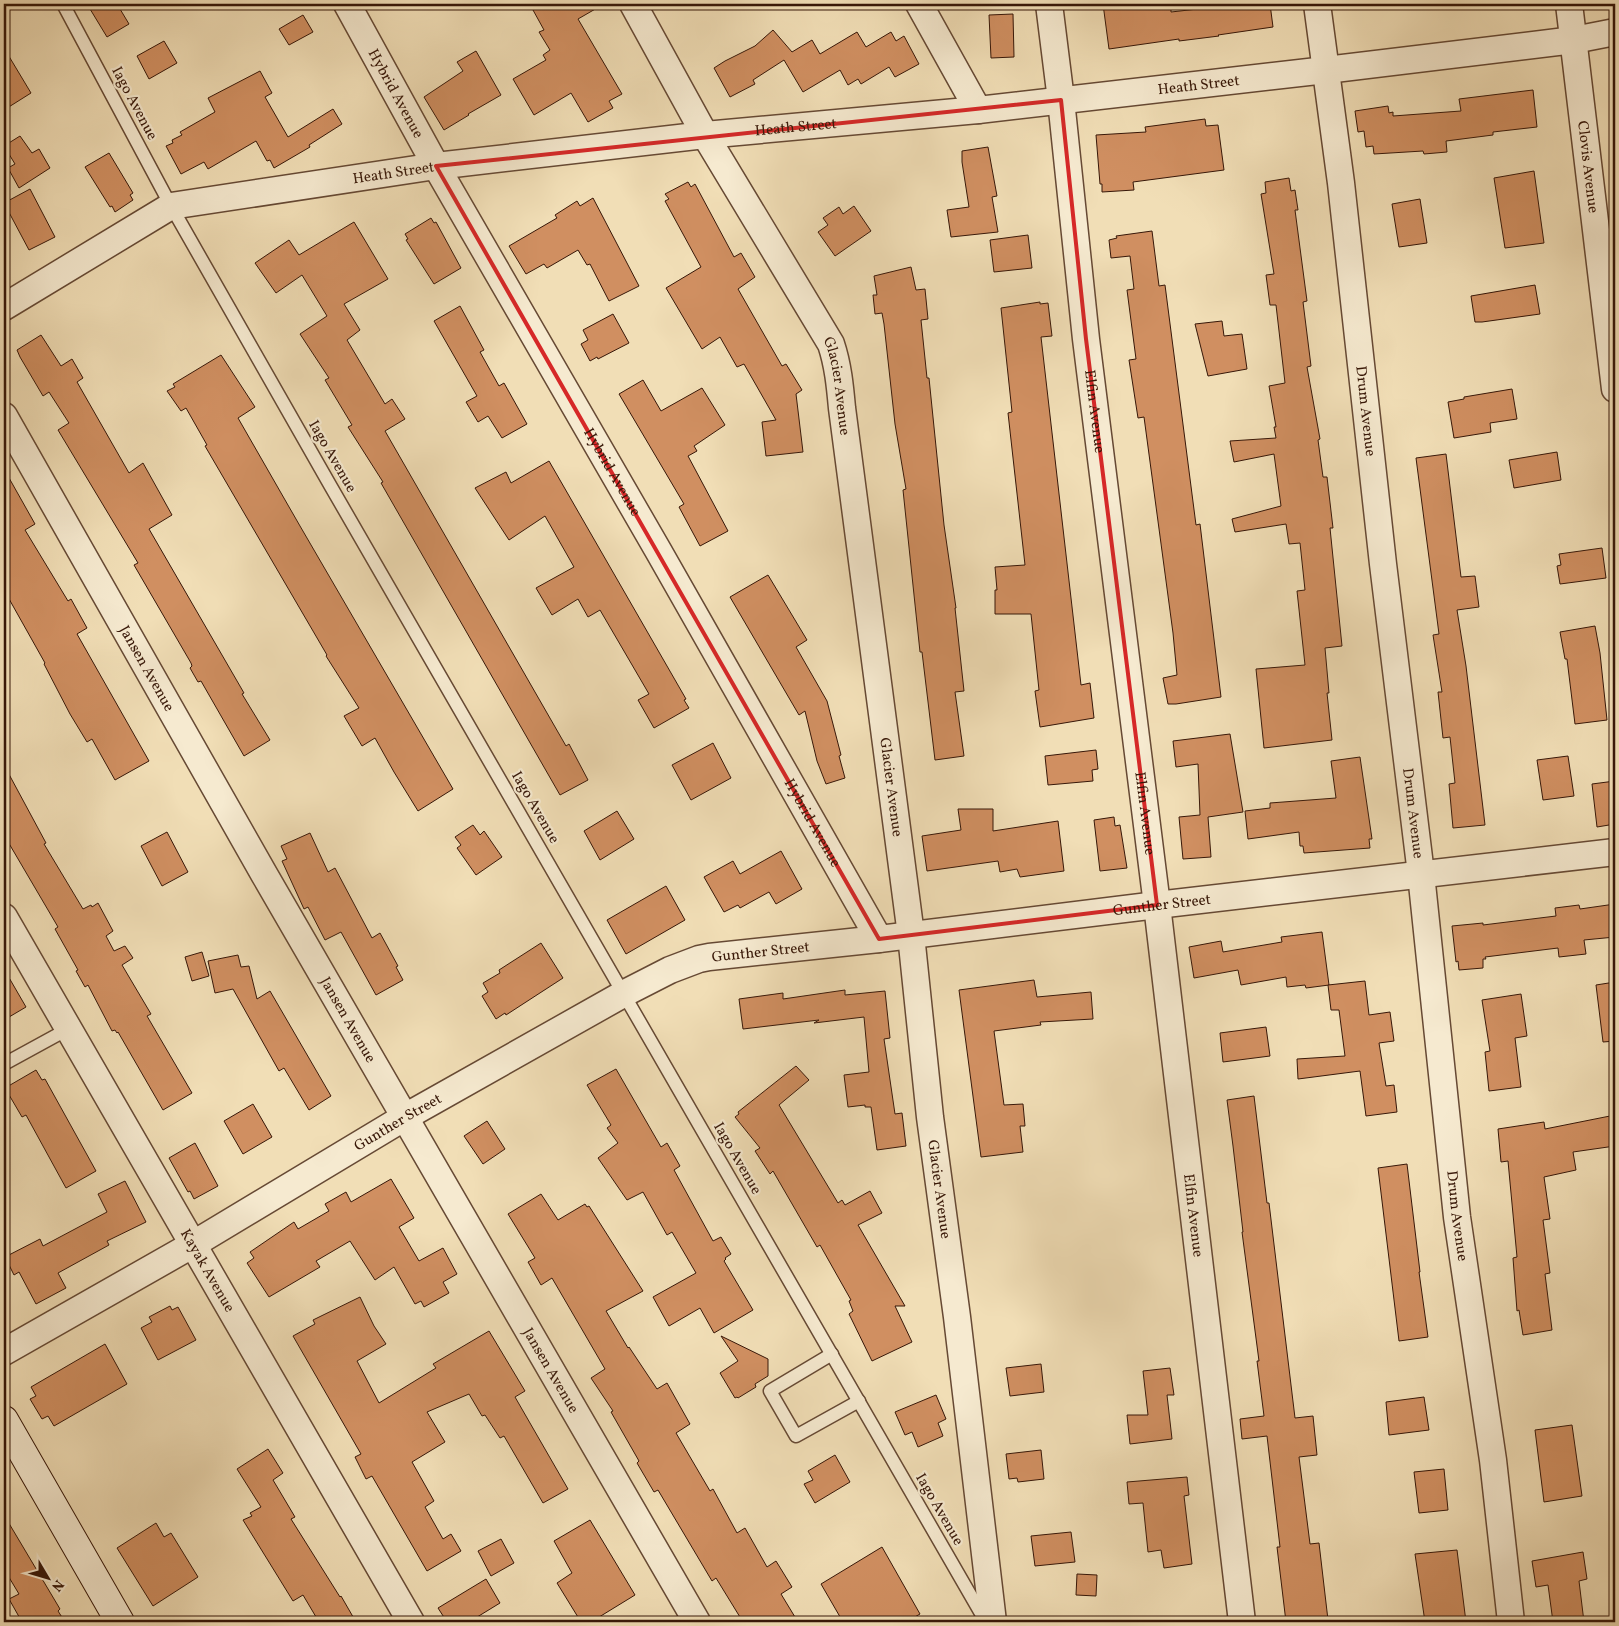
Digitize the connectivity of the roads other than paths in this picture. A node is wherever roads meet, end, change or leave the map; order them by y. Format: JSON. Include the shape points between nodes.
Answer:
{"nodes":[{"id":1,"x":63,"y":4,"type":"edge"},
{"id":2,"x":347,"y":4,"type":"edge"},
{"id":3,"x":633,"y":4,"type":"edge"},
{"id":4,"x":919,"y":4,"type":"edge"},
{"id":5,"x":1049,"y":4,"type":"edge"},
{"id":6,"x":1317,"y":4,"type":"edge"},
{"id":7,"x":1569,"y":4,"type":"edge"},
{"id":8,"x":1615,"y":32,"type":"edge"},
{"id":9,"x":1574,"y":40,"type":"junction"},
{"id":10,"x":1326,"y":70,"type":"junction"},
{"id":11,"x":1061,"y":100,"type":"junction"},
{"id":12,"x":978,"y":110,"type":"junction"},
{"id":13,"x":705,"y":135,"type":"junction"},
{"id":14,"x":436,"y":166,"type":"junction"},
{"id":15,"x":171,"y":206,"type":"junction"},
{"id":16,"x":4,"y":307,"type":"edge"},
{"id":17,"x":1615,"y":389,"type":"edge"},
{"id":18,"x":4,"y":416,"type":"edge"},
{"id":19,"x":1615,"y":852,"type":"edge"},
{"id":20,"x":1421,"y":874,"type":"junction"},
{"id":21,"x":1158,"y":905,"type":"junction"},
{"id":22,"x":4,"y":917,"type":"edge"},
{"id":23,"x":911,"y":935,"type":"junction"},
{"id":24,"x":879,"y":940,"type":"junction"},
{"id":25,"x":624,"y":993,"type":"junction"},
{"id":26,"x":68,"y":1029,"type":"junction"},
{"id":27,"x":4,"y":1064,"type":"edge"},
{"id":28,"x":405,"y":1117,"type":"junction"},
{"id":29,"x":192,"y":1245,"type":"junction"},
{"id":30,"x":4,"y":1352,"type":"edge"},
{"id":31,"x":832,"y":1354,"type":"junction"},
{"id":32,"x":859,"y":1401,"type":"junction"},
{"id":33,"x":4,"y":1420,"type":"edge"},
{"id":34,"x":120,"y":1622,"type":"edge"},
{"id":35,"x":411,"y":1622,"type":"edge"},
{"id":36,"x":697,"y":1622,"type":"edge"},
{"id":37,"x":986,"y":1622,"type":"edge"},
{"id":38,"x":993,"y":1622,"type":"edge"},
{"id":39,"x":1242,"y":1622,"type":"edge"},
{"id":40,"x":1511,"y":1622,"type":"edge"}],
"edges":[{"from":1,"to":15,"type":"lane","name":"Iago Avenue"},
{"from":2,"to":14,"type":"street","name":"Hybrid Avenue"},
{"from":3,"to":13,"type":"street","name":"Glacier Avenue"},
{"from":4,"to":12,"type":"street"},
{"from":5,"to":11,"type":"street","name":"Elfin Avenue"},
{"from":6,"to":10,"type":"street","name":"Drum Avenue"},
{"from":7,"to":9,"type":"street","name":"Clovis Avenue"},
{"from":8,"to":9,"type":"street","name":"Heath Street"},
{"from":9,"to":10,"type":"street","name":"Heath Street"},
{"from":9,"to":17,"type":"street","name":"Clovis Avenue"},
{"from":10,"to":11,"type":"street","name":"Heath Street"},
{"from":10,"to":20,"type":"street","name":"Drum Avenue"},
{"from":11,"to":12,"type":"street","name":"Heath Street"},
{"from":11,"to":21,"type":"street","name":"Elfin Avenue","via":[[1086,339]]},
{"from":12,"to":13,"type":"street","name":"Heath Street"},
{"from":13,"to":14,"type":"street","name":"Heath Street"},
{"from":13,"to":23,"type":"street","name":"Glacier Avenue","via":[[831,344],[835,358]]},
{"from":14,"to":15,"type":"street","name":"Heath Street"},
{"from":14,"to":24,"type":"street","name":"Hybrid Avenue","via":[[660,552]]},
{"from":15,"to":16,"type":"street","name":"Heath Street"},
{"from":15,"to":25,"type":"lane","name":"Iago Avenue"},
{"from":18,"to":28,"type":"street","name":"Jansen Avenue"},
{"from":19,"to":20,"type":"street","name":"Gunther Street"},
{"from":20,"to":21,"type":"street","name":"Gunther Street"},
{"from":20,"to":40,"type":"street","name":"Drum Avenue","via":[[1457,1217],[1493,1460]]},
{"from":21,"to":23,"type":"street","name":"Gunther Street"},
{"from":21,"to":39,"type":"street","name":"Elfin Avenue"},
{"from":22,"to":26,"type":"street","name":"Kayak Avenue"},
{"from":23,"to":24,"type":"street","name":"Gunther Street"},
{"from":23,"to":38,"type":"street","name":"Glacier Avenue","via":[[930,1117]]},
{"from":24,"to":25,"type":"street","name":"Gunther Street","via":[[699,959]]},
{"from":25,"to":28,"type":"street","name":"Gunther Street"},
{"from":25,"to":31,"type":"lane","name":"Iago Avenue"},
{"from":26,"to":27,"type":"lane"},
{"from":26,"to":29,"type":"street","name":"Kayak Avenue"},
{"from":28,"to":29,"type":"street","name":"Gunther Street"},
{"from":28,"to":36,"type":"street","name":"Jansen Avenue"},
{"from":29,"to":30,"type":"street","name":"Gunther Street"},
{"from":29,"to":35,"type":"street","name":"Kayak Avenue"},
{"from":31,"to":32,"type":"lane","name":"Iago Avenue"},
{"from":31,"to":32,"type":"lane","via":[[770,1391],[796,1436]]},
{"from":32,"to":37,"type":"lane","name":"Iago Avenue"},
{"from":33,"to":34,"type":"street"}]}
